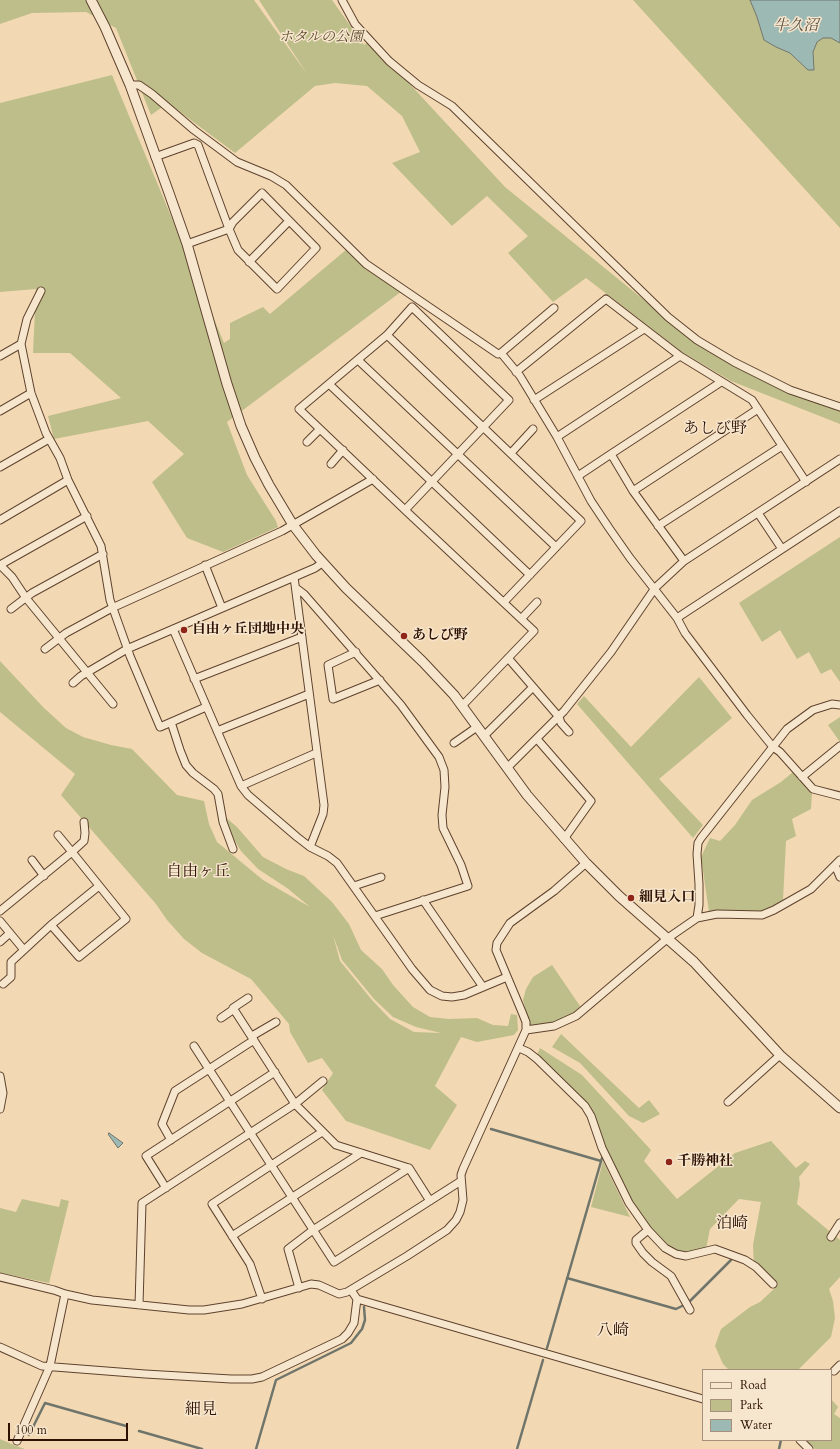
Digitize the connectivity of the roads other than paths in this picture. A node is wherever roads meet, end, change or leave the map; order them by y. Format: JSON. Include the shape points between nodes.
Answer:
{"nodes":[{"id":1,"x":91,"y":0,"type":"edge"},
{"id":2,"x":342,"y":0,"type":"edge"},
{"id":3,"x":130,"y":85,"type":"junction"},
{"id":4,"x":155,"y":156,"type":"junction"},
{"id":5,"x":289,"y":221,"type":"junction"},
{"id":6,"x":229,"y":229,"type":"junction"},
{"id":7,"x":187,"y":244,"type":"junction"},
{"id":8,"x":249,"y":262,"type":"junction"},
{"id":9,"x":41,"y":291,"type":"dead end"},
{"id":10,"x":554,"y":308,"type":"dead end"},
{"id":11,"x":644,"y":329,"type":"junction"},
{"id":12,"x":386,"y":335,"type":"junction"},
{"id":13,"x":21,"y":344,"type":"junction"},
{"id":14,"x":501,"y":354,"type":"junction"},
{"id":15,"x":0,"y":356,"type":"edge"},
{"id":16,"x":680,"y":356,"type":"junction"},
{"id":17,"x":358,"y":360,"type":"junction"},
{"id":18,"x":516,"y":372,"type":"junction"},
{"id":19,"x":721,"y":382,"type":"junction"},
{"id":20,"x":329,"y":384,"type":"junction"},
{"id":21,"x":31,"y":393,"type":"junction"},
{"id":22,"x":534,"y":400,"type":"junction"},
{"id":23,"x":840,"y":407,"type":"edge"},
{"id":24,"x":758,"y":409,"type":"junction"},
{"id":25,"x":0,"y":410,"type":"edge"},
{"id":26,"x":483,"y":427,"type":"junction"},
{"id":27,"x":320,"y":429,"type":"junction"},
{"id":28,"x":533,"y":429,"type":"dead end"},
{"id":29,"x":557,"y":437,"type":"junction"},
{"id":30,"x":49,"y":439,"type":"junction"},
{"id":31,"x":307,"y":442,"type":"dead end"},
{"id":32,"x":782,"y":446,"type":"junction"},
{"id":33,"x":343,"y":450,"type":"junction"},
{"id":34,"x":511,"y":453,"type":"junction"},
{"id":35,"x":457,"y":454,"type":"junction"},
{"id":36,"x":611,"y":454,"type":"junction"},
{"id":37,"x":840,"y":459,"type":"edge"},
{"id":38,"x":330,"y":464,"type":"dead end"},
{"id":39,"x":0,"y":467,"type":"edge"},
{"id":40,"x":578,"y":476,"type":"junction"},
{"id":41,"x":373,"y":479,"type":"junction"},
{"id":42,"x":68,"y":480,"type":"junction"},
{"id":43,"x":431,"y":482,"type":"junction"},
{"id":44,"x":806,"y":482,"type":"junction"},
{"id":45,"x":633,"y":491,"type":"junction"},
{"id":46,"x":405,"y":510,"type":"junction"},
{"id":47,"x":840,"y":511,"type":"edge"},
{"id":48,"x":758,"y":513,"type":"junction"},
{"id":49,"x":87,"y":516,"type":"junction"},
{"id":50,"x":0,"y":520,"type":"edge"},
{"id":51,"x":293,"y":525,"type":"junction"},
{"id":52,"x":658,"y":526,"type":"junction"},
{"id":53,"x":556,"y":547,"type":"junction"},
{"id":54,"x":782,"y":550,"type":"junction"},
{"id":55,"x":103,"y":554,"type":"junction"},
{"id":56,"x":684,"y":561,"type":"junction"},
{"id":57,"x":322,"y":563,"type":"junction"},
{"id":58,"x":0,"y":565,"type":"edge"},
{"id":59,"x":205,"y":566,"type":"junction"},
{"id":60,"x":530,"y":575,"type":"junction"},
{"id":61,"x":294,"y":577,"type":"junction"},
{"id":62,"x":296,"y":588,"type":"junction"},
{"id":63,"x":655,"y":588,"type":"junction"},
{"id":64,"x":26,"y":598,"type":"junction"},
{"id":65,"x":504,"y":602,"type":"junction"},
{"id":66,"x":537,"y":602,"type":"dead end"},
{"id":67,"x":112,"y":608,"type":"junction"},
{"id":68,"x":222,"y":608,"type":"junction"},
{"id":69,"x":11,"y":609,"type":"dead end"},
{"id":70,"x":677,"y":618,"type":"junction"},
{"id":71,"x":521,"y":619,"type":"junction"},
{"id":72,"x":173,"y":629,"type":"junction"},
{"id":73,"x":60,"y":637,"type":"junction"},
{"id":74,"x":302,"y":637,"type":"junction"},
{"id":75,"x":45,"y":649,"type":"dead end"},
{"id":76,"x":127,"y":649,"type":"junction"},
{"id":77,"x":356,"y":652,"type":"junction"},
{"id":78,"x":508,"y":658,"type":"junction"},
{"id":79,"x":87,"y":672,"type":"junction"},
{"id":80,"x":194,"y":679,"type":"junction"},
{"id":81,"x":380,"y":680,"type":"junction"},
{"id":82,"x":73,"y":683,"type":"dead end"},
{"id":83,"x":533,"y":687,"type":"junction"},
{"id":84,"x":309,"y":694,"type":"junction"},
{"id":85,"x":113,"y":704,"type":"dead end"},
{"id":86,"x":840,"y":705,"type":"edge"},
{"id":87,"x":462,"y":706,"type":"junction"},
{"id":88,"x":206,"y":707,"type":"junction"},
{"id":89,"x":558,"y":717,"type":"junction"},
{"id":90,"x":171,"y":722,"type":"junction"},
{"id":91,"x":477,"y":727,"type":"junction"},
{"id":92,"x":217,"y":731,"type":"junction"},
{"id":93,"x":569,"y":732,"type":"dead end"},
{"id":94,"x":484,"y":736,"type":"junction"},
{"id":95,"x":537,"y":739,"type":"junction"},
{"id":96,"x":454,"y":743,"type":"dead end"},
{"id":97,"x":840,"y":746,"type":"edge"},
{"id":98,"x":773,"y":747,"type":"junction"},
{"id":99,"x":316,"y":753,"type":"junction"},
{"id":100,"x":507,"y":768,"type":"junction"},
{"id":101,"x":802,"y":777,"type":"junction"},
{"id":102,"x":241,"y":786,"type":"junction"},
{"id":103,"x":840,"y":796,"type":"edge"},
{"id":104,"x":84,"y":822,"type":"dead end"},
{"id":105,"x":58,"y":835,"type":"dead end"},
{"id":106,"x":564,"y":839,"type":"junction"},
{"id":107,"x":310,"y":847,"type":"junction"},
{"id":108,"x":233,"y":849,"type":"dead end"},
{"id":109,"x":72,"y":852,"type":"junction"},
{"id":110,"x":32,"y":860,"type":"dead end"},
{"id":111,"x":838,"y":862,"type":"edge"},
{"id":112,"x":586,"y":863,"type":"junction"},
{"id":113,"x":44,"y":876,"type":"junction"},
{"id":114,"x":381,"y":877,"type":"dead end"},
{"id":115,"x":840,"y":877,"type":"edge"},
{"id":116,"x":99,"y":886,"type":"junction"},
{"id":117,"x":354,"y":886,"type":"junction"},
{"id":118,"x":423,"y":900,"type":"junction"},
{"id":119,"x":0,"y":911,"type":"edge"},
{"id":120,"x":375,"y":916,"type":"junction"},
{"id":121,"x":697,"y":918,"type":"junction"},
{"id":122,"x":0,"y":921,"type":"edge"},
{"id":123,"x":51,"y":925,"type":"junction"},
{"id":124,"x":10,"y":934,"type":"junction"},
{"id":125,"x":668,"y":938,"type":"junction"},
{"id":126,"x":0,"y":942,"type":"edge"},
{"id":127,"x":24,"y":950,"type":"junction"},
{"id":128,"x":507,"y":977,"type":"junction"},
{"id":129,"x":3,"y":984,"type":"dead end"},
{"id":130,"x":483,"y":987,"type":"junction"},
{"id":131,"x":248,"y":998,"type":"dead end"},
{"id":132,"x":234,"y":1009,"type":"junction"},
{"id":133,"x":221,"y":1018,"type":"dead end"},
{"id":134,"x":276,"y":1022,"type":"dead end"},
{"id":135,"x":526,"y":1030,"type":"junction"},
{"id":136,"x":253,"y":1038,"type":"junction"},
{"id":137,"x":194,"y":1046,"type":"dead end"},
{"id":138,"x":519,"y":1048,"type":"junction"},
{"id":139,"x":780,"y":1055,"type":"junction"},
{"id":140,"x":209,"y":1069,"type":"junction"},
{"id":141,"x":275,"y":1072,"type":"junction"},
{"id":142,"x":0,"y":1076,"type":"edge"},
{"id":143,"x":323,"y":1081,"type":"dead end"},
{"id":144,"x":230,"y":1101,"type":"junction"},
{"id":145,"x":728,"y":1102,"type":"dead end"},
{"id":146,"x":295,"y":1104,"type":"junction"},
{"id":147,"x":840,"y":1108,"type":"edge"},
{"id":148,"x":0,"y":1109,"type":"edge"},
{"id":149,"x":322,"y":1132,"type":"junction"},
{"id":150,"x":251,"y":1133,"type":"junction"},
{"id":151,"x":171,"y":1140,"type":"junction"},
{"id":152,"x":361,"y":1153,"type":"junction"},
{"id":153,"x":272,"y":1165,"type":"junction"},
{"id":154,"x":409,"y":1168,"type":"junction"},
{"id":155,"x":461,"y":1181,"type":"junction"},
{"id":156,"x":166,"y":1188,"type":"junction"},
{"id":157,"x":292,"y":1198,"type":"junction"},
{"id":158,"x":430,"y":1201,"type":"junction"},
{"id":159,"x":840,"y":1223,"type":"edge"},
{"id":160,"x":313,"y":1230,"type":"junction"},
{"id":161,"x":648,"y":1230,"type":"junction"},
{"id":162,"x":232,"y":1236,"type":"junction"},
{"id":163,"x":831,"y":1237,"type":"dead end"},
{"id":164,"x":0,"y":1277,"type":"edge"},
{"id":165,"x":773,"y":1284,"type":"dead end"},
{"id":166,"x":299,"y":1288,"type":"junction"},
{"id":167,"x":351,"y":1290,"type":"junction"},
{"id":168,"x":65,"y":1294,"type":"junction"},
{"id":169,"x":262,"y":1299,"type":"junction"},
{"id":170,"x":357,"y":1299,"type":"junction"},
{"id":171,"x":140,"y":1305,"type":"junction"},
{"id":172,"x":690,"y":1310,"type":"dead end"},
{"id":173,"x":0,"y":1347,"type":"edge"},
{"id":174,"x":50,"y":1366,"type":"junction"},
{"id":175,"x":702,"y":1399,"type":"edge"},
{"id":176,"x":17,"y":1441,"type":"dead end"},
{"id":177,"x":801,"y":1441,"type":"edge"},
{"id":178,"x":809,"y":1449,"type":"edge"}],
"edges":[{"from":1,"to":3,"type":"street"},
{"from":2,"to":23,"type":"street","via":[[355,24],[389,61],[411,80],[452,106],[605,252],[668,317],[703,344],[734,362],[790,390]]},
{"from":3,"to":4,"type":"street"},
{"from":3,"to":14,"type":"street","via":[[139,85],[152,94],[194,130],[238,162],[286,185],[366,264]]},
{"from":4,"to":6,"type":"street","via":[[194,142],[198,145]]},
{"from":4,"to":7,"type":"street"},
{"from":5,"to":6,"type":"street","via":[[262,193]]},
{"from":5,"to":8,"type":"street"},
{"from":5,"to":8,"type":"street","via":[[316,248],[277,289]]},
{"from":6,"to":7,"type":"street"},
{"from":6,"to":8,"type":"street","via":[[238,250]]},
{"from":7,"to":51,"type":"street","via":[[241,426],[255,458]]},
{"from":9,"to":13,"type":"street","via":[[27,319]]},
{"from":10,"to":14,"type":"street"},
{"from":11,"to":16,"type":"street"},
{"from":11,"to":18,"type":"street","via":[[606,299]]},
{"from":11,"to":22,"type":"street"},
{"from":12,"to":17,"type":"street"},
{"from":12,"to":26,"type":"street"},
{"from":12,"to":26,"type":"street","via":[[412,307],[504,394],[509,400]]},
{"from":13,"to":15,"type":"street"},
{"from":13,"to":21,"type":"street"},
{"from":14,"to":18,"type":"street"},
{"from":16,"to":19,"type":"street"},
{"from":16,"to":29,"type":"street"},
{"from":17,"to":20,"type":"street"},
{"from":17,"to":35,"type":"street"},
{"from":18,"to":22,"type":"street"},
{"from":19,"to":24,"type":"street","via":[[752,400]]},
{"from":19,"to":36,"type":"street"},
{"from":20,"to":27,"type":"street","via":[[299,409]]},
{"from":20,"to":43,"type":"street"},
{"from":21,"to":25,"type":"street"},
{"from":21,"to":30,"type":"street"},
{"from":22,"to":29,"type":"street"},
{"from":24,"to":32,"type":"street"},
{"from":24,"to":45,"type":"street"},
{"from":26,"to":34,"type":"street"},
{"from":26,"to":35,"type":"street"},
{"from":27,"to":31,"type":"street"},
{"from":27,"to":33,"type":"street"},
{"from":28,"to":34,"type":"street"},
{"from":29,"to":40,"type":"street"},
{"from":30,"to":39,"type":"street"},
{"from":30,"to":42,"type":"street"},
{"from":32,"to":44,"type":"street"},
{"from":32,"to":52,"type":"street"},
{"from":33,"to":38,"type":"street"},
{"from":33,"to":41,"type":"street"},
{"from":34,"to":53,"type":"street","via":[[581,521]]},
{"from":35,"to":43,"type":"street"},
{"from":35,"to":53,"type":"street"},
{"from":36,"to":40,"type":"street"},
{"from":36,"to":45,"type":"street"},
{"from":37,"to":44,"type":"street"},
{"from":40,"to":63,"type":"street","via":[[591,502],[630,558]]},
{"from":41,"to":46,"type":"street"},
{"from":41,"to":51,"type":"street"},
{"from":42,"to":49,"type":"street"},
{"from":42,"to":50,"type":"street"},
{"from":43,"to":46,"type":"street"},
{"from":43,"to":60,"type":"street"},
{"from":44,"to":48,"type":"street"},
{"from":45,"to":52,"type":"street"},
{"from":46,"to":65,"type":"street"},
{"from":47,"to":54,"type":"street"},
{"from":48,"to":54,"type":"street"},
{"from":48,"to":56,"type":"street"},
{"from":49,"to":55,"type":"street"},
{"from":49,"to":58,"type":"street"},
{"from":51,"to":57,"type":"street"},
{"from":51,"to":59,"type":"street"},
{"from":52,"to":56,"type":"street"},
{"from":53,"to":60,"type":"street"},
{"from":54,"to":70,"type":"street"},
{"from":55,"to":64,"type":"street"},
{"from":55,"to":67,"type":"street"},
{"from":56,"to":63,"type":"street"},
{"from":57,"to":61,"type":"street"},
{"from":57,"to":87,"type":"street","via":[[444,684]]},
{"from":58,"to":64,"type":"street"},
{"from":59,"to":67,"type":"street"},
{"from":59,"to":68,"type":"street"},
{"from":60,"to":65,"type":"street"},
{"from":61,"to":62,"type":"street"},
{"from":61,"to":68,"type":"street"},
{"from":62,"to":74,"type":"street"},
{"from":62,"to":77,"type":"street"},
{"from":63,"to":70,"type":"street"},
{"from":63,"to":89,"type":"street","via":[[611,652]]},
{"from":64,"to":69,"type":"street"},
{"from":64,"to":73,"type":"street"},
{"from":65,"to":71,"type":"street"},
{"from":66,"to":71,"type":"street"},
{"from":67,"to":73,"type":"street"},
{"from":67,"to":76,"type":"street"},
{"from":68,"to":72,"type":"street"},
{"from":70,"to":98,"type":"street","via":[[685,633]]},
{"from":71,"to":78,"type":"street","via":[[534,631]]},
{"from":72,"to":76,"type":"street"},
{"from":72,"to":80,"type":"street"},
{"from":73,"to":75,"type":"street"},
{"from":73,"to":79,"type":"street"},
{"from":74,"to":80,"type":"street"},
{"from":74,"to":84,"type":"street"},
{"from":76,"to":79,"type":"street"},
{"from":76,"to":90,"type":"street","via":[[160,727]]},
{"from":77,"to":81,"type":"street"},
{"from":77,"to":81,"type":"street","via":[[328,665],[333,699]]},
{"from":78,"to":83,"type":"street"},
{"from":78,"to":87,"type":"street"},
{"from":79,"to":82,"type":"street"},
{"from":79,"to":85,"type":"street"},
{"from":80,"to":88,"type":"street"},
{"from":81,"to":118,"type":"street","via":[[429,742],[442,763],[445,776],[442,816],[444,828],[462,865],[468,886]]},
{"from":83,"to":89,"type":"street"},
{"from":83,"to":94,"type":"street"},
{"from":84,"to":92,"type":"street"},
{"from":84,"to":99,"type":"street"},
{"from":86,"to":98,"type":"street","via":[[832,704],[813,710],[787,728]]},
{"from":87,"to":91,"type":"street"},
{"from":88,"to":90,"type":"street"},
{"from":88,"to":92,"type":"street"},
{"from":89,"to":93,"type":"street"},
{"from":89,"to":95,"type":"street"},
{"from":90,"to":108,"type":"street","via":[[186,765],[218,794],[224,828]]},
{"from":91,"to":94,"type":"street"},
{"from":91,"to":96,"type":"street"},
{"from":92,"to":102,"type":"street"},
{"from":94,"to":100,"type":"street"},
{"from":95,"to":100,"type":"street"},
{"from":95,"to":106,"type":"street","via":[[591,801]]},
{"from":97,"to":101,"type":"street"},
{"from":98,"to":101,"type":"street"},
{"from":98,"to":121,"type":"street","via":[[698,843]]},
{"from":99,"to":102,"type":"street"},
{"from":99,"to":107,"type":"street","via":[[324,809]]},
{"from":100,"to":106,"type":"street"},
{"from":101,"to":103,"type":"street","via":[[813,789]]},
{"from":102,"to":107,"type":"street","via":[[248,795]]},
{"from":104,"to":109,"type":"street","via":[[84,842]]},
{"from":105,"to":109,"type":"street"},
{"from":106,"to":112,"type":"street"},
{"from":107,"to":117,"type":"street","via":[[337,863]]},
{"from":109,"to":113,"type":"street"},
{"from":109,"to":116,"type":"street"},
{"from":110,"to":113,"type":"street"},
{"from":111,"to":115,"type":"street"},
{"from":111,"to":121,"type":"street","via":[[812,889],[774,910],[762,914],[717,914]]},
{"from":112,"to":125,"type":"street","via":[[619,896]]},
{"from":112,"to":128,"type":"street","via":[[554,891],[510,923],[502,933],[496,950]]},
{"from":113,"to":119,"type":"street"},
{"from":114,"to":117,"type":"street"},
{"from":116,"to":123,"type":"street"},
{"from":116,"to":123,"type":"street","via":[[126,919],[78,957]]},
{"from":117,"to":120,"type":"street"},
{"from":118,"to":120,"type":"street"},
{"from":118,"to":130,"type":"street"},
{"from":120,"to":130,"type":"street","via":[[412,969],[436,994],[452,997]]},
{"from":121,"to":125,"type":"street"},
{"from":122,"to":124,"type":"street"},
{"from":123,"to":127,"type":"street"},
{"from":124,"to":126,"type":"street"},
{"from":124,"to":127,"type":"street"},
{"from":125,"to":135,"type":"street","via":[[576,1016],[554,1026]]},
{"from":125,"to":139,"type":"street","via":[[694,962]]},
{"from":127,"to":129,"type":"street","via":[[11,962],[11,977]]},
{"from":128,"to":130,"type":"street"},
{"from":128,"to":135,"type":"street","via":[[524,1017]]},
{"from":131,"to":132,"type":"street"},
{"from":132,"to":133,"type":"street"},
{"from":132,"to":136,"type":"street"},
{"from":134,"to":136,"type":"street"},
{"from":135,"to":138,"type":"street"},
{"from":136,"to":140,"type":"street"},
{"from":136,"to":141,"type":"street"},
{"from":137,"to":140,"type":"street"},
{"from":138,"to":155,"type":"street","via":[[465,1163]]},
{"from":138,"to":161,"type":"street","via":[[537,1059],[585,1106],[629,1203]]},
{"from":139,"to":145,"type":"street"},
{"from":139,"to":147,"type":"street"},
{"from":140,"to":144,"type":"street"},
{"from":140,"to":151,"type":"street","via":[[175,1091],[162,1124]]},
{"from":141,"to":144,"type":"street"},
{"from":141,"to":146,"type":"street"},
{"from":142,"to":148,"type":"street","via":[[3,1093]]},
{"from":143,"to":146,"type":"street"},
{"from":144,"to":150,"type":"street"},
{"from":144,"to":151,"type":"street"},
{"from":146,"to":149,"type":"street"},
{"from":146,"to":150,"type":"street"},
{"from":149,"to":152,"type":"street","via":[[336,1145]]},
{"from":149,"to":153,"type":"street"},
{"from":150,"to":153,"type":"street"},
{"from":150,"to":156,"type":"street"},
{"from":151,"to":156,"type":"street","via":[[146,1156]]},
{"from":152,"to":154,"type":"street"},
{"from":152,"to":157,"type":"street"},
{"from":153,"to":157,"type":"street"},
{"from":153,"to":162,"type":"street","via":[[212,1204]]},
{"from":154,"to":158,"type":"street"},
{"from":154,"to":160,"type":"street"},
{"from":155,"to":158,"type":"street"},
{"from":155,"to":167,"type":"street","via":[[463,1200],[460,1212],[447,1230]]},
{"from":156,"to":171,"type":"street","via":[[142,1203]]},
{"from":157,"to":160,"type":"street"},
{"from":157,"to":162,"type":"street"},
{"from":158,"to":160,"type":"street","via":[[334,1262]]},
{"from":159,"to":163,"type":"street"},
{"from":160,"to":166,"type":"street","via":[[288,1249]]},
{"from":161,"to":165,"type":"street","via":[[665,1248],[676,1254],[686,1256],[715,1249],[745,1260]]},
{"from":161,"to":172,"type":"street","via":[[636,1240],[636,1243],[652,1262],[671,1276]]},
{"from":162,"to":169,"type":"street","via":[[250,1264]]},
{"from":164,"to":168,"type":"street"},
{"from":166,"to":167,"type":"street","via":[[311,1284],[319,1285],[339,1294]]},
{"from":166,"to":169,"type":"street"},
{"from":167,"to":170,"type":"street"},
{"from":168,"to":171,"type":"street","via":[[92,1300]]},
{"from":168,"to":174,"type":"street"},
{"from":169,"to":171,"type":"street","via":[[204,1310]]},
{"from":170,"to":174,"type":"street","via":[[354,1323],[342,1339],[252,1379]]},
{"from":170,"to":175,"type":"street"},
{"from":173,"to":174,"type":"street","via":[[42,1366]]},
{"from":174,"to":176,"type":"street"},
{"from":177,"to":178,"type":"street"}]}
